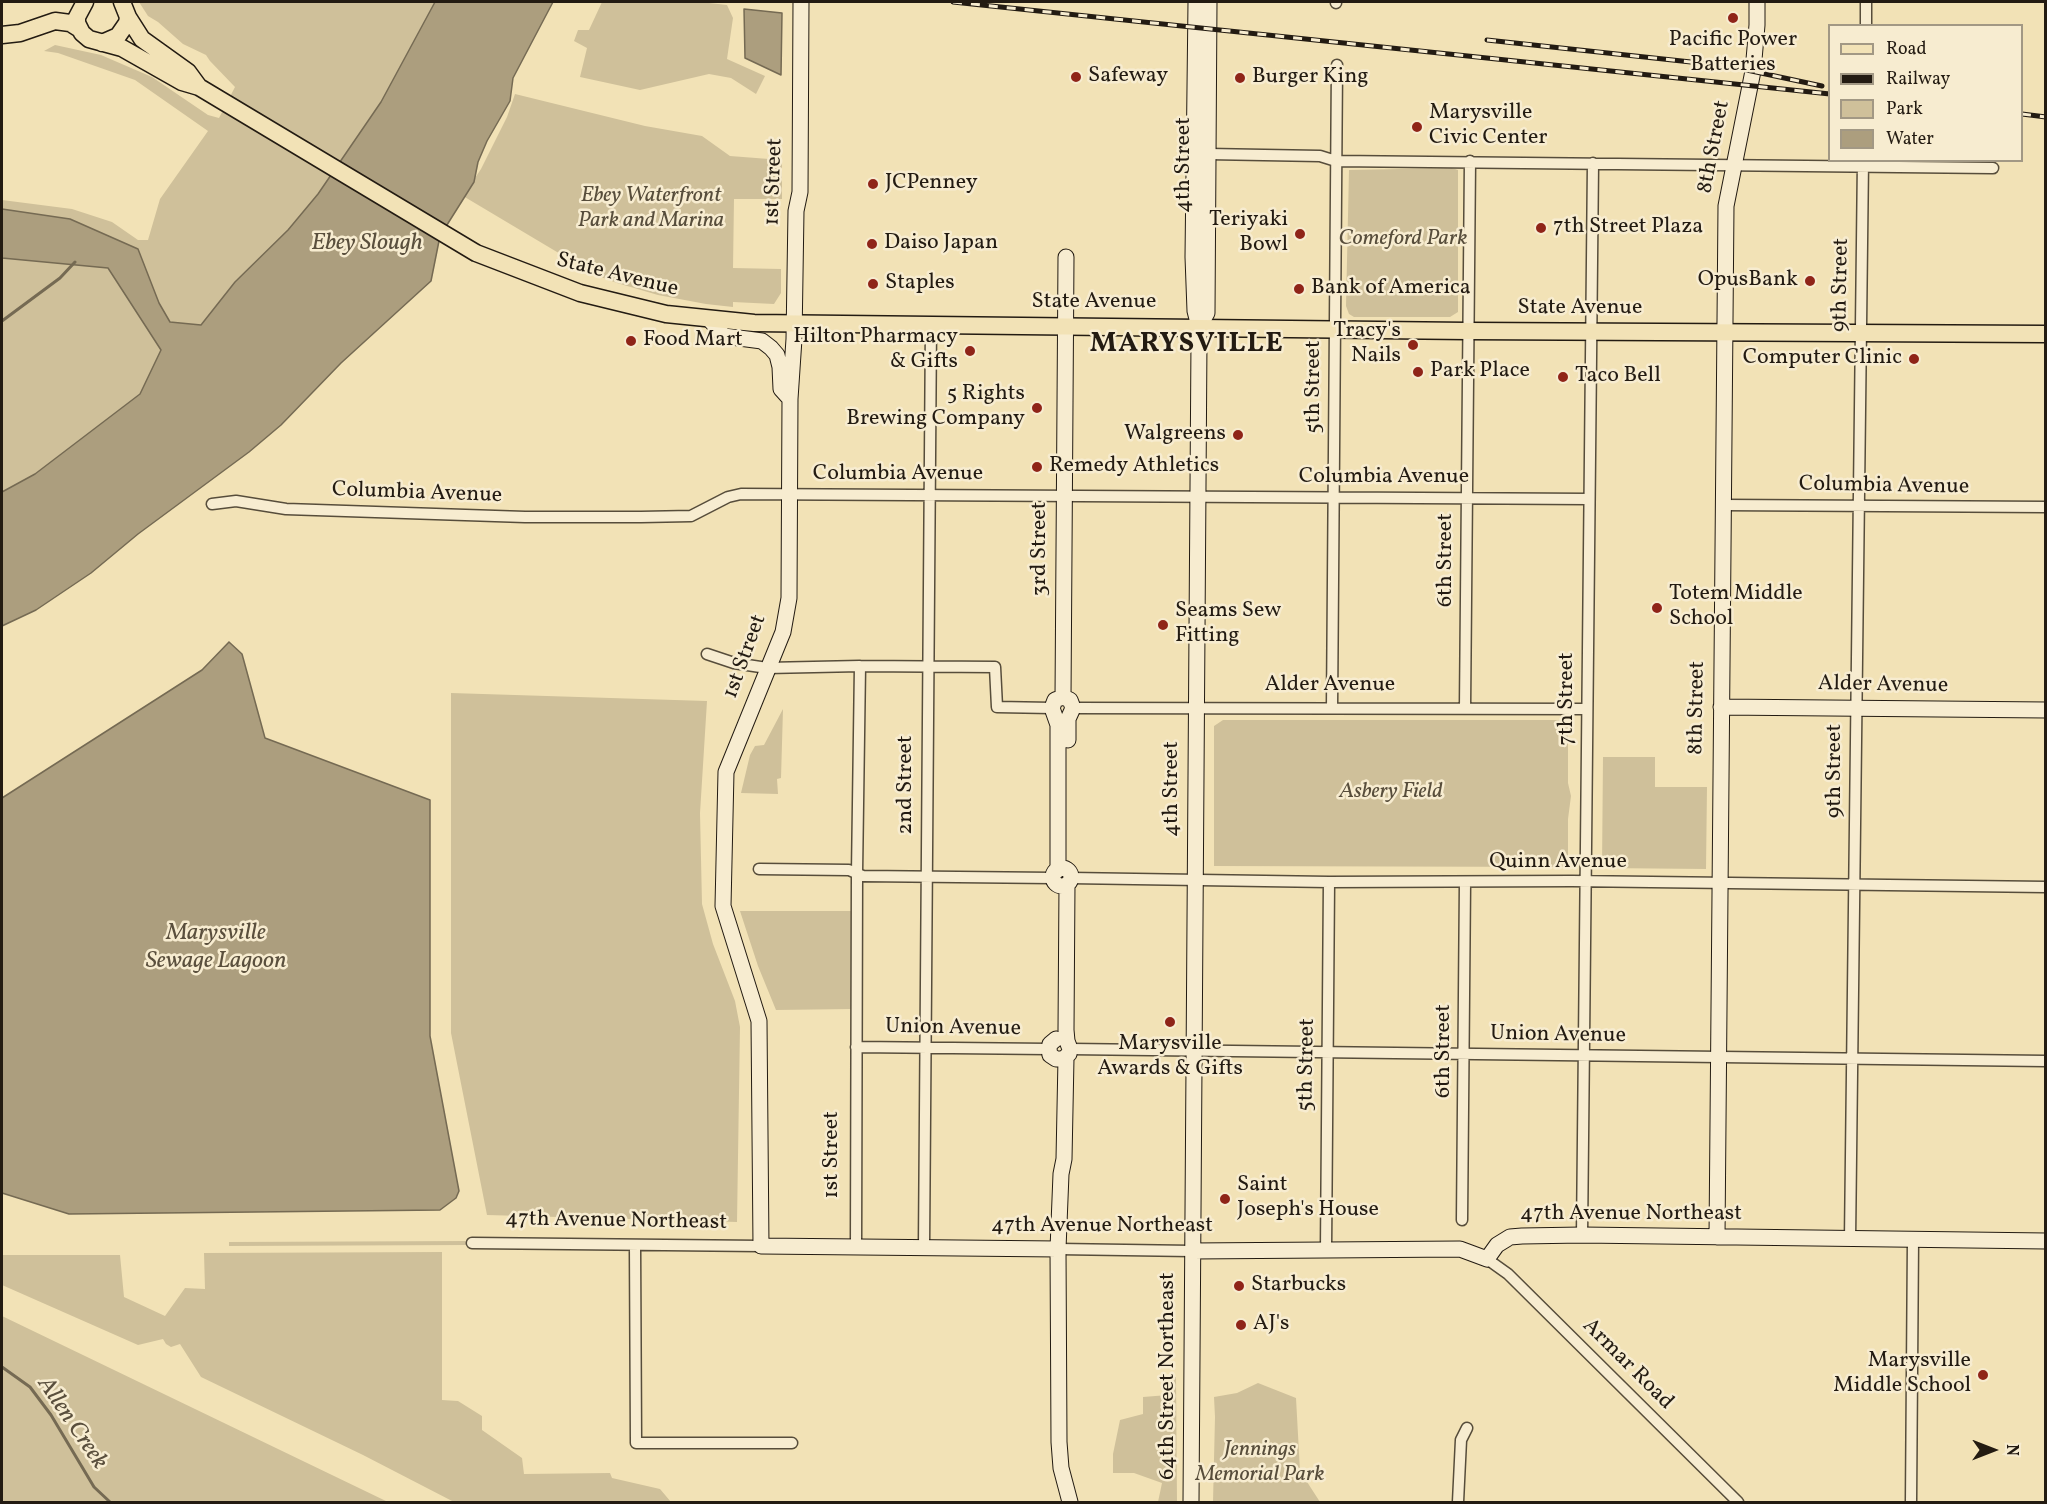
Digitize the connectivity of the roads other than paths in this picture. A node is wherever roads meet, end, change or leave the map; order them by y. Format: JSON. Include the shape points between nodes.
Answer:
{"nodes":[{"id":1,"x":86,"y":2,"type":"edge"},
{"id":2,"x":801,"y":2,"type":"edge"},
{"id":3,"x":1196,"y":2,"type":"edge"},
{"id":4,"x":1209,"y":2,"type":"edge"},
{"id":5,"x":1757,"y":2,"type":"edge"},
{"id":6,"x":1866,"y":2,"type":"edge"},
{"id":7,"x":125,"y":9,"type":"edge"},
{"id":8,"x":1866,"y":24,"type":"edge"},
{"id":9,"x":78,"y":28,"type":"junction"},
{"id":10,"x":2,"y":35,"type":"edge"},
{"id":11,"x":102,"y":43,"type":"junction"},
{"id":12,"x":1337,"y":65,"type":"dead end"},
{"id":13,"x":199,"y":87,"type":"junction"},
{"id":14,"x":1195,"y":102,"type":"junction"},
{"id":15,"x":1208,"y":154,"type":"junction"},
{"id":16,"x":1336,"y":160,"type":"junction"},
{"id":17,"x":1470,"y":161,"type":"junction"},
{"id":18,"x":1593,"y":163,"type":"junction"},
{"id":19,"x":1863,"y":164,"type":"edge"},
{"id":20,"x":1735,"y":165,"type":"junction"},
{"id":21,"x":1994,"y":168,"type":"dead end"},
{"id":22,"x":1066,"y":257,"type":"dead end"},
{"id":23,"x":709,"y":319,"type":"junction"},
{"id":24,"x":794,"y":323,"type":"junction"},
{"id":25,"x":931,"y":324,"type":"junction"},
{"id":26,"x":1067,"y":326,"type":"junction"},
{"id":27,"x":1199,"y":327,"type":"junction"},
{"id":28,"x":1335,"y":329,"type":"junction"},
{"id":29,"x":1468,"y":331,"type":"junction"},
{"id":30,"x":1591,"y":331,"type":"junction"},
{"id":31,"x":1724,"y":332,"type":"junction"},
{"id":32,"x":1861,"y":333,"type":"junction"},
{"id":33,"x":2046,"y":334,"type":"edge"},
{"id":34,"x":790,"y":399,"type":"junction"},
{"id":35,"x":790,"y":494,"type":"junction"},
{"id":36,"x":928,"y":494,"type":"junction"},
{"id":37,"x":1064,"y":495,"type":"junction"},
{"id":38,"x":1198,"y":496,"type":"junction"},
{"id":39,"x":1334,"y":497,"type":"junction"},
{"id":40,"x":1467,"y":498,"type":"junction"},
{"id":41,"x":1589,"y":499,"type":"junction"},
{"id":42,"x":212,"y":504,"type":"dead end"},
{"id":43,"x":1722,"y":505,"type":"junction"},
{"id":44,"x":1859,"y":507,"type":"junction"},
{"id":45,"x":2046,"y":507,"type":"edge"},
{"id":46,"x":707,"y":654,"type":"dead end"},
{"id":47,"x":860,"y":666,"type":"junction"},
{"id":48,"x":927,"y":667,"type":"junction"},
{"id":49,"x":767,"y":668,"type":"junction"},
{"id":50,"x":1721,"y":707,"type":"junction"},
{"id":51,"x":1196,"y":708,"type":"junction"},
{"id":52,"x":1332,"y":708,"type":"junction"},
{"id":53,"x":1465,"y":708,"type":"junction"},
{"id":54,"x":1587,"y":708,"type":"junction"},
{"id":55,"x":1856,"y":708,"type":"junction"},
{"id":56,"x":1063,"y":709,"type":"junction"},
{"id":57,"x":2046,"y":710,"type":"edge"},
{"id":58,"x":759,"y":869,"type":"dead end"},
{"id":59,"x":857,"y":873,"type":"junction"},
{"id":60,"x":926,"y":877,"type":"junction"},
{"id":61,"x":1062,"y":877,"type":"junction"},
{"id":62,"x":1195,"y":880,"type":"junction"},
{"id":63,"x":1329,"y":882,"type":"junction"},
{"id":64,"x":1465,"y":882,"type":"junction"},
{"id":65,"x":1587,"y":882,"type":"junction"},
{"id":66,"x":1719,"y":884,"type":"junction"},
{"id":67,"x":1855,"y":886,"type":"junction"},
{"id":68,"x":2046,"y":887,"type":"edge"},
{"id":69,"x":856,"y":1047,"type":"junction"},
{"id":70,"x":925,"y":1048,"type":"junction"},
{"id":71,"x":1060,"y":1049,"type":"junction"},
{"id":72,"x":1194,"y":1051,"type":"junction"},
{"id":73,"x":1328,"y":1053,"type":"junction"},
{"id":74,"x":1464,"y":1054,"type":"junction"},
{"id":75,"x":1584,"y":1056,"type":"junction"},
{"id":76,"x":1717,"y":1057,"type":"junction"},
{"id":77,"x":1852,"y":1059,"type":"junction"},
{"id":78,"x":2046,"y":1061,"type":"edge"},
{"id":79,"x":1462,"y":1220,"type":"dead end"},
{"id":80,"x":1582,"y":1235,"type":"junction"},
{"id":81,"x":1716,"y":1237,"type":"junction"},
{"id":82,"x":1850,"y":1239,"type":"junction"},
{"id":83,"x":1913,"y":1239,"type":"junction"},
{"id":84,"x":2046,"y":1241,"type":"edge"},
{"id":85,"x":472,"y":1243,"type":"dead end"},
{"id":86,"x":635,"y":1245,"type":"junction"},
{"id":87,"x":760,"y":1246,"type":"junction"},
{"id":88,"x":856,"y":1247,"type":"junction"},
{"id":89,"x":924,"y":1247,"type":"junction"},
{"id":90,"x":1058,"y":1249,"type":"junction"},
{"id":91,"x":1326,"y":1249,"type":"junction"},
{"id":92,"x":1192,"y":1251,"type":"junction"},
{"id":93,"x":1487,"y":1259,"type":"junction"},
{"id":94,"x":1467,"y":1428,"type":"dead end"},
{"id":95,"x":792,"y":1443,"type":"dead end"},
{"id":96,"x":1070,"y":1503,"type":"edge"},
{"id":97,"x":1191,"y":1503,"type":"edge"},
{"id":98,"x":1458,"y":1503,"type":"edge"},
{"id":99,"x":1738,"y":1503,"type":"edge"},
{"id":100,"x":1911,"y":1503,"type":"edge"}],
"edges":[{"from":1,"to":9,"type":"main road","via":[[77,17]]},
{"from":2,"to":24,"type":"street","name":"1st Street","via":[[800,192],[796,211]]},
{"from":3,"to":14,"type":"street","name":"4th Street"},
{"from":4,"to":15,"type":"street","name":"4th Street"},
{"from":5,"to":20,"type":"street","name":"8th Street","via":[[1753,71]]},
{"from":6,"to":8,"type":"street"},
{"from":7,"to":11,"type":"main road","via":[[127,23],[118,36]]},
{"from":7,"to":13,"type":"main road","name":"State Avenue","via":[[142,39],[188,72]]},
{"from":9,"to":10,"type":"main road","via":[[55,21]]},
{"from":9,"to":11,"type":"main road","name":"State Avenue","via":[[89,39]]},
{"from":11,"to":13,"type":"main road","name":"State Avenue","via":[[122,48],[182,82]]},
{"from":12,"to":16,"type":"street","name":"5th Street"},
{"from":13,"to":23,"type":"main road","name":"State Avenue","via":[[476,253],[580,293],[666,314]]},
{"from":14,"to":15,"type":"street","via":[[1200,115],[1200,151]]},
{"from":14,"to":27,"type":"street","name":"4th Street","via":[[1193,257]]},
{"from":15,"to":16,"type":"street","via":[[1320,156]]},
{"from":15,"to":27,"type":"street","name":"4th Street","via":[[1207,313]]},
{"from":16,"to":17,"type":"street"},
{"from":16,"to":28,"type":"street","name":"5th Street"},
{"from":17,"to":18,"type":"street"},
{"from":17,"to":29,"type":"street","name":"6th Street"},
{"from":18,"to":20,"type":"street"},
{"from":18,"to":30,"type":"street","name":"7th Street"},
{"from":19,"to":20,"type":"street"},
{"from":19,"to":21,"type":"street"},
{"from":19,"to":32,"type":"street","name":"9th Street"},
{"from":20,"to":31,"type":"street","name":"8th Street","via":[[1726,206]]},
{"from":22,"to":26,"type":"street","name":"3rd Street"},
{"from":23,"to":24,"type":"main road","name":"State Avenue"},
{"from":23,"to":34,"type":"street","via":[[724,336],[762,341],[771,348],[780,367],[781,389]]},
{"from":24,"to":25,"type":"main road","name":"State Avenue"},
{"from":24,"to":34,"type":"street","name":"1st Street"},
{"from":25,"to":26,"type":"main road","name":"State Avenue"},
{"from":25,"to":36,"type":"street","name":"2nd Street"},
{"from":26,"to":27,"type":"main road","name":"State Avenue"},
{"from":26,"to":37,"type":"street","name":"3rd Street"},
{"from":27,"to":28,"type":"main road","name":"State Avenue"},
{"from":27,"to":38,"type":"street","name":"4th Street"},
{"from":28,"to":29,"type":"main road","name":"State Avenue"},
{"from":28,"to":39,"type":"street","name":"5th Street"},
{"from":29,"to":30,"type":"main road","name":"State Avenue"},
{"from":29,"to":40,"type":"street","name":"6th Street"},
{"from":30,"to":31,"type":"main road","name":"State Avenue"},
{"from":30,"to":41,"type":"street","name":"7th Street"},
{"from":31,"to":32,"type":"main road","name":"State Avenue"},
{"from":31,"to":43,"type":"street","name":"8th Street"},
{"from":32,"to":33,"type":"main road","name":"State Avenue"},
{"from":32,"to":44,"type":"street","name":"9th Street"},
{"from":34,"to":35,"type":"street","name":"1st Street"},
{"from":35,"to":36,"type":"street","name":"Columbia Avenue"},
{"from":35,"to":42,"type":"street","name":"Columbia Avenue","via":[[728,496],[691,516],[641,517],[286,509],[236,501]]},
{"from":35,"to":49,"type":"street","name":"1st Street","via":[[789,598],[783,632]]},
{"from":36,"to":37,"type":"street","name":"Columbia Avenue"},
{"from":36,"to":48,"type":"street","name":"2nd Street"},
{"from":37,"to":38,"type":"street","name":"Columbia Avenue"},
{"from":37,"to":56,"type":"street","name":"3rd Street"},
{"from":38,"to":39,"type":"street","name":"Columbia Avenue"},
{"from":38,"to":51,"type":"street","name":"4th Street"},
{"from":39,"to":40,"type":"street","name":"Columbia Avenue"},
{"from":39,"to":52,"type":"street","name":"5th Street"},
{"from":40,"to":41,"type":"street","name":"Columbia Avenue"},
{"from":40,"to":53,"type":"street","name":"6th Street"},
{"from":41,"to":54,"type":"street","name":"7th Street"},
{"from":43,"to":44,"type":"street","name":"Columbia Avenue"},
{"from":43,"to":50,"type":"street","name":"8th Street"},
{"from":44,"to":45,"type":"street","name":"Columbia Avenue"},
{"from":44,"to":55,"type":"street","name":"9th Street"},
{"from":46,"to":49,"type":"street"},
{"from":47,"to":48,"type":"street","name":"Alder Avenue"},
{"from":47,"to":49,"type":"street","name":"Alder Avenue"},
{"from":47,"to":59,"type":"street","name":"1st Street"},
{"from":48,"to":56,"type":"street","name":"Alder Avenue","via":[[995,667],[997,707]]},
{"from":48,"to":60,"type":"street","name":"2nd Street"},
{"from":49,"to":87,"type":"street","name":"1st Street","via":[[726,772],[723,906],[759,1021]]},
{"from":50,"to":55,"type":"street","name":"Alder Avenue"},
{"from":50,"to":66,"type":"street","name":"8th Street"},
{"from":51,"to":52,"type":"street","name":"Alder Avenue"},
{"from":51,"to":56,"type":"street","name":"Alder Avenue"},
{"from":51,"to":62,"type":"street","name":"4th Street"},
{"from":52,"to":53,"type":"street","name":"Alder Avenue"},
{"from":53,"to":54,"type":"street","name":"Alder Avenue"},
{"from":54,"to":65,"type":"street","name":"7th Street"},
{"from":55,"to":57,"type":"street","name":"Alder Avenue"},
{"from":55,"to":67,"type":"street","name":"9th Street"},
{"from":56,"to":61,"type":"street","name":"3rd Street","via":[[1068,725]]},
{"from":58,"to":59,"type":"street","name":"Quinn Avenue"},
{"from":59,"to":60,"type":"street","name":"Quinn Avenue"},
{"from":59,"to":69,"type":"street","name":"1st Street"},
{"from":60,"to":61,"type":"street","name":"Quinn Avenue"},
{"from":60,"to":70,"type":"street","name":"2nd Street"},
{"from":61,"to":62,"type":"street","name":"Quinn Avenue"},
{"from":61,"to":71,"type":"street","name":"3rd Street"},
{"from":62,"to":63,"type":"street","name":"Quinn Avenue"},
{"from":62,"to":72,"type":"street","name":"4th Street"},
{"from":63,"to":64,"type":"street","name":"Quinn Avenue"},
{"from":63,"to":73,"type":"street","name":"5th Street"},
{"from":64,"to":65,"type":"street","name":"Quinn Avenue"},
{"from":64,"to":74,"type":"street","name":"6th Street"},
{"from":65,"to":66,"type":"street","name":"Quinn Avenue"},
{"from":65,"to":75,"type":"street","name":"7th Street"},
{"from":66,"to":67,"type":"street","name":"Quinn Avenue"},
{"from":66,"to":76,"type":"street","name":"8th Street"},
{"from":67,"to":68,"type":"street","name":"Quinn Avenue"},
{"from":67,"to":77,"type":"street","name":"9th Street"},
{"from":69,"to":70,"type":"street","name":"Union Avenue"},
{"from":69,"to":88,"type":"street","name":"1st Street"},
{"from":70,"to":71,"type":"street","name":"Union Avenue"},
{"from":70,"to":89,"type":"street","name":"2nd Street"},
{"from":71,"to":72,"type":"street","name":"Union Avenue"},
{"from":71,"to":90,"type":"street","name":"3rd Street","via":[[1064,1159]]},
{"from":72,"to":73,"type":"street","name":"Union Avenue"},
{"from":72,"to":92,"type":"street","name":"4th Street"},
{"from":73,"to":74,"type":"street","name":"Union Avenue"},
{"from":73,"to":91,"type":"street","name":"5th Street"},
{"from":74,"to":75,"type":"street","name":"Union Avenue"},
{"from":74,"to":79,"type":"street","name":"6th Street"},
{"from":75,"to":76,"type":"street","name":"Union Avenue"},
{"from":75,"to":80,"type":"street","name":"7th Street"},
{"from":76,"to":77,"type":"street","name":"Union Avenue"},
{"from":76,"to":81,"type":"street","name":"8th Street"},
{"from":77,"to":78,"type":"street","name":"Union Avenue"},
{"from":77,"to":82,"type":"street","name":"9th Street"},
{"from":80,"to":81,"type":"street","name":"47th Avenue Northeast"},
{"from":80,"to":93,"type":"street","name":"47th Avenue Northeast","via":[[1510,1237],[1497,1245]]},
{"from":81,"to":82,"type":"street","name":"47th Avenue Northeast"},
{"from":82,"to":83,"type":"street","name":"47th Avenue Northeast"},
{"from":83,"to":84,"type":"street","name":"47th Avenue Northeast"},
{"from":83,"to":100,"type":"street"},
{"from":85,"to":86,"type":"street","name":"47th Avenue Northeast"},
{"from":86,"to":87,"type":"street","name":"47th Avenue Northeast"},
{"from":86,"to":95,"type":"street","via":[[636,1443]]},
{"from":87,"to":88,"type":"street","name":"47th Avenue Northeast"},
{"from":88,"to":89,"type":"street","name":"47th Avenue Northeast"},
{"from":89,"to":90,"type":"street","name":"47th Avenue Northeast"},
{"from":90,"to":92,"type":"street","name":"47th Avenue Northeast"},
{"from":90,"to":96,"type":"street","name":"3rd Street","via":[[1059,1442]]},
{"from":91,"to":92,"type":"street","name":"47th Avenue Northeast"},
{"from":91,"to":93,"type":"street","name":"47th Avenue Northeast","via":[[1460,1249]]},
{"from":92,"to":97,"type":"street","name":"64th Street Northeast"},
{"from":93,"to":99,"type":"street","name":"Armar Road","via":[[1508,1274]]},
{"from":94,"to":98,"type":"street","via":[[1461,1440]]}]}
